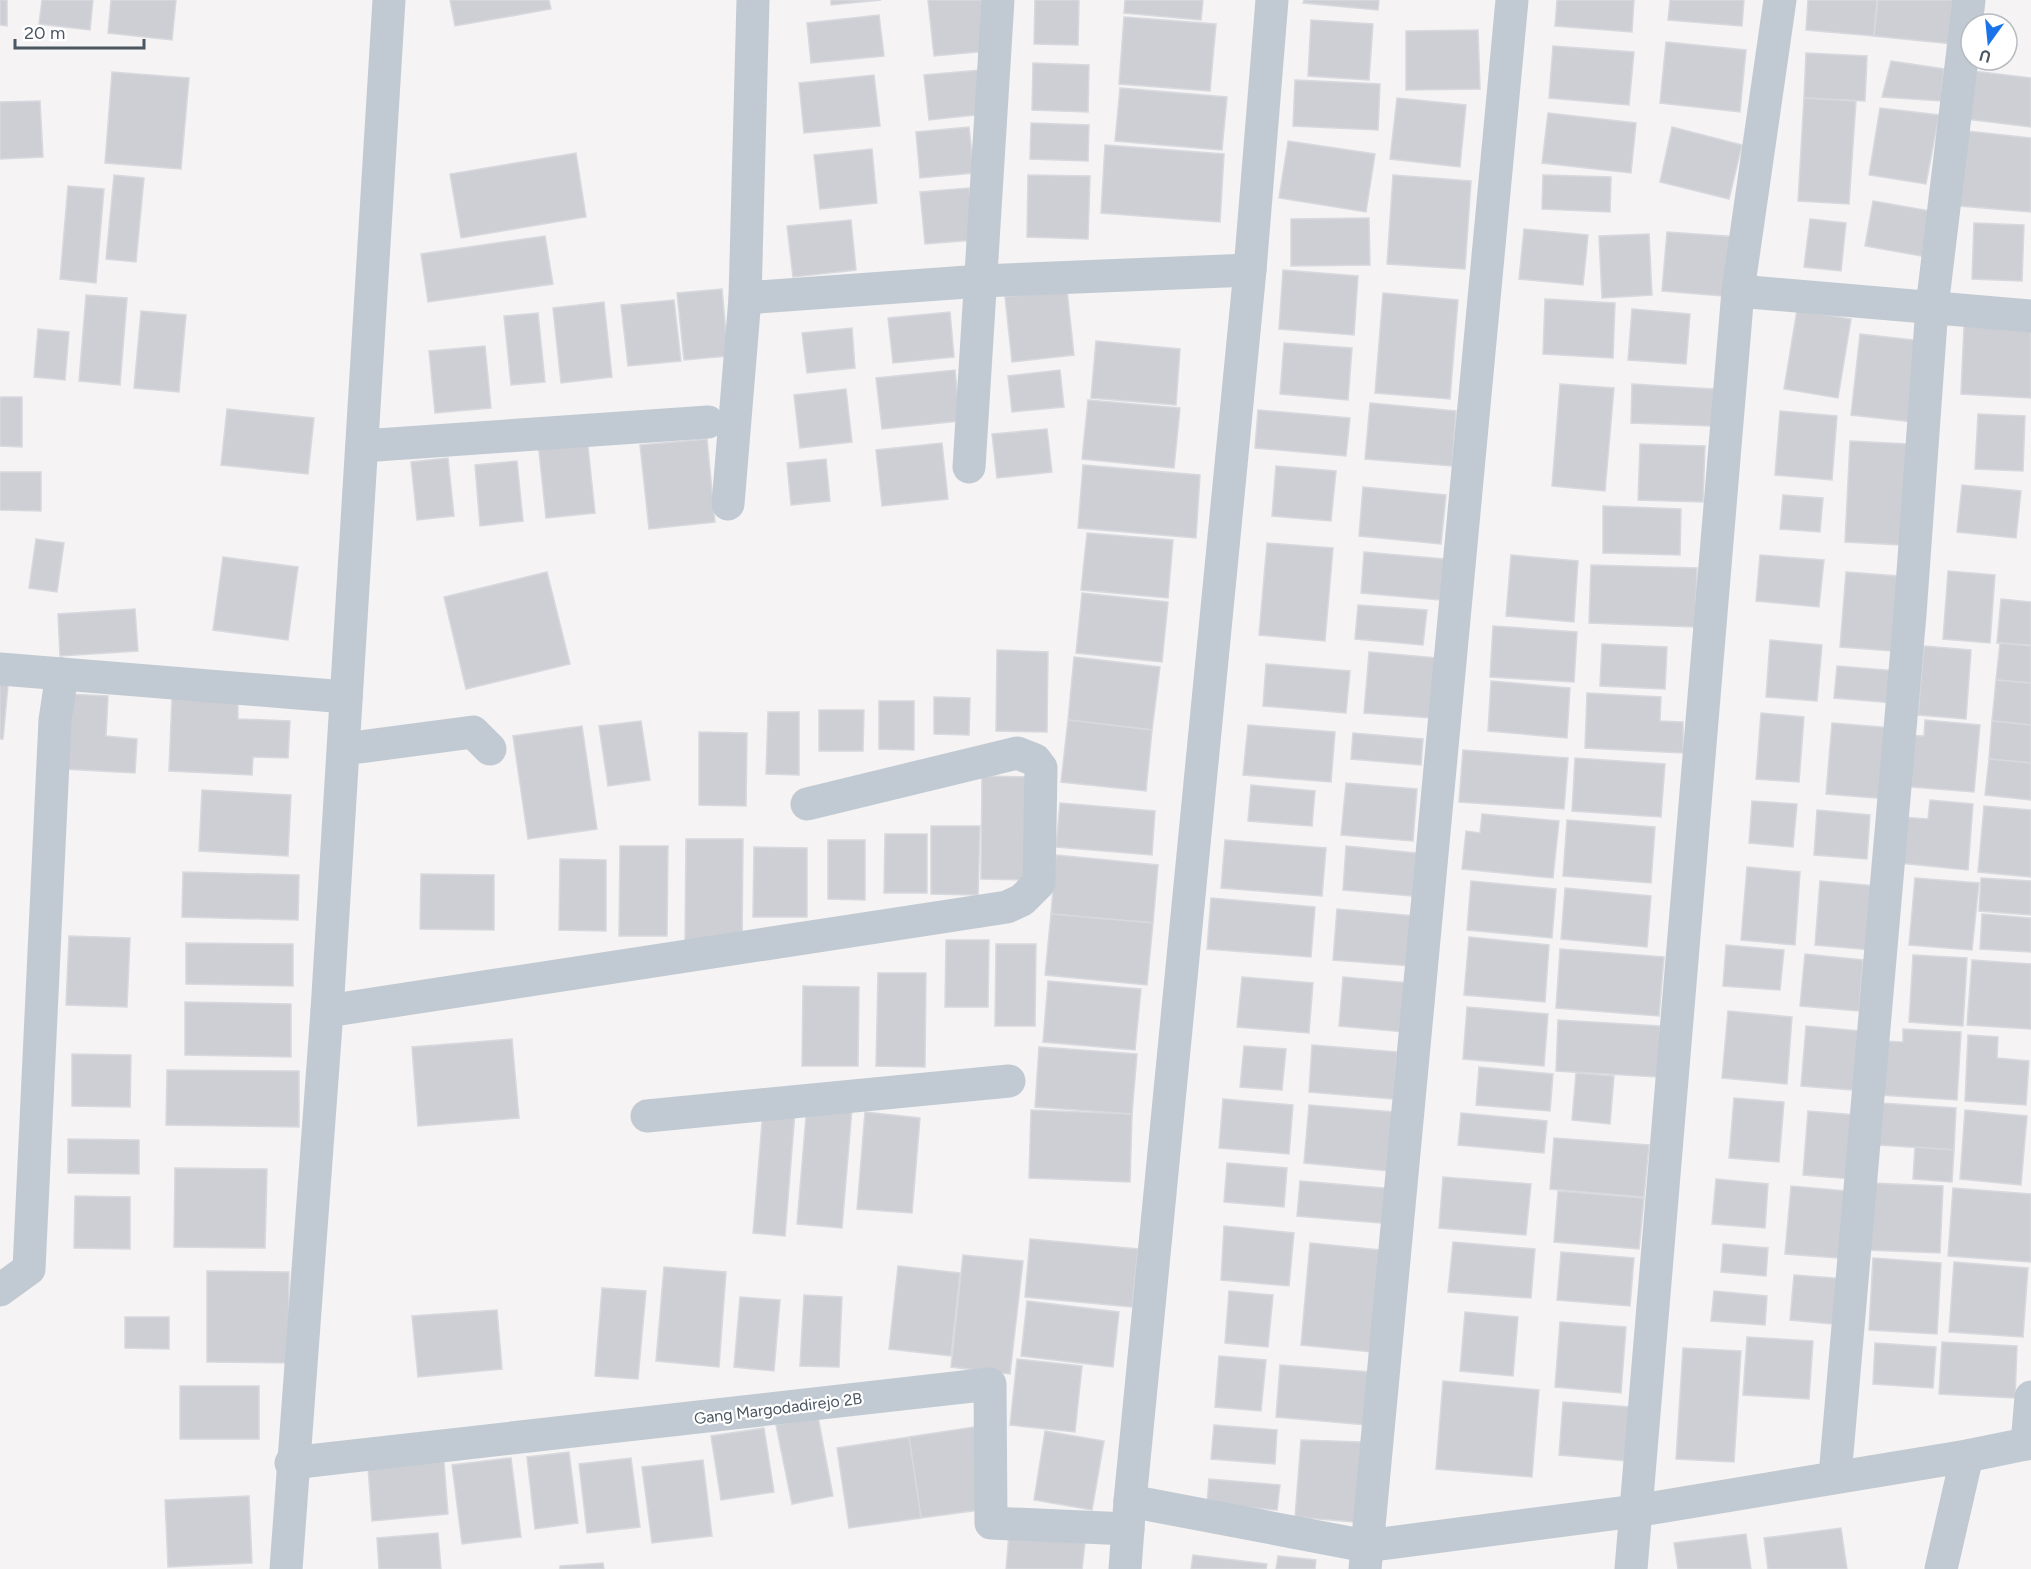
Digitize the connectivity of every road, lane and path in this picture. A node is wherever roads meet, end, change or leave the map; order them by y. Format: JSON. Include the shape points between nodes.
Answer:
{"nodes":[{"id":1,"x":389,"y":0,"type":"edge"},
{"id":2,"x":753,"y":0,"type":"edge"},
{"id":3,"x":998,"y":0,"type":"edge"},
{"id":4,"x":1272,"y":0,"type":"edge"},
{"id":5,"x":1512,"y":0,"type":"edge"},
{"id":6,"x":1780,"y":0,"type":"edge"},
{"id":7,"x":1969,"y":0,"type":"edge"},
{"id":8,"x":1251,"y":270,"type":"junction"},
{"id":9,"x":981,"y":280,"type":"junction"},
{"id":10,"x":1738,"y":291,"type":"junction"},
{"id":11,"x":745,"y":298,"type":"junction"},
{"id":12,"x":1932,"y":306,"type":"junction"},
{"id":13,"x":2031,"y":316,"type":"edge"},
{"id":14,"x":708,"y":422,"type":"dead end"},
{"id":15,"x":362,"y":446,"type":"junction"},
{"id":16,"x":969,"y":467,"type":"dead end"},
{"id":17,"x":728,"y":504,"type":"dead end"},
{"id":18,"x":0,"y":669,"type":"edge"},
{"id":19,"x":62,"y":674,"type":"junction"},
{"id":20,"x":346,"y":697,"type":"junction"},
{"id":21,"x":344,"y":749,"type":"junction"},
{"id":22,"x":490,"y":749,"type":"dead end"},
{"id":23,"x":807,"y":804,"type":"dead end"},
{"id":24,"x":327,"y":1011,"type":"junction"},
{"id":25,"x":1010,"y":1081,"type":"dead end"},
{"id":26,"x":647,"y":1116,"type":"dead end"},
{"id":27,"x":0,"y":1290,"type":"edge"},
{"id":28,"x":2031,"y":1397,"type":"edge"},
{"id":29,"x":2029,"y":1443,"type":"edge"},
{"id":30,"x":1967,"y":1456,"type":"junction"},
{"id":31,"x":291,"y":1464,"type":"junction"},
{"id":32,"x":1835,"y":1476,"type":"junction"},
{"id":33,"x":1635,"y":1512,"type":"junction"},
{"id":34,"x":1129,"y":1515,"type":"junction"},
{"id":35,"x":1366,"y":1558,"type":"edge"},
{"id":36,"x":285,"y":1569,"type":"edge"},
{"id":37,"x":1125,"y":1569,"type":"edge"},
{"id":38,"x":1631,"y":1569,"type":"edge"},
{"id":39,"x":1941,"y":1569,"type":"edge"}],
"edges":[{"from":1,"to":15,"type":"street"},
{"from":2,"to":11,"type":"street"},
{"from":3,"to":9,"type":"street"},
{"from":4,"to":8,"type":"street"},
{"from":5,"to":35,"type":"street"},
{"from":6,"to":10,"type":"street"},
{"from":7,"to":12,"type":"street"},
{"from":8,"to":9,"type":"street"},
{"from":8,"to":34,"type":"street"},
{"from":9,"to":11,"type":"street"},
{"from":9,"to":16,"type":"street"},
{"from":10,"to":12,"type":"street"},
{"from":10,"to":33,"type":"street"},
{"from":11,"to":17,"type":"street"},
{"from":12,"to":13,"type":"street"},
{"from":12,"to":32,"type":"street","via":[[1910,614]]},
{"from":14,"to":15,"type":"street"},
{"from":15,"to":20,"type":"street"},
{"from":18,"to":19,"type":"street"},
{"from":19,"to":20,"type":"street"},
{"from":19,"to":27,"type":"street","via":[[55,720],[29,1269]]},
{"from":20,"to":21,"type":"street"},
{"from":21,"to":22,"type":"street","via":[[473,732]]},
{"from":21,"to":24,"type":"street"},
{"from":23,"to":24,"type":"street","via":[[1017,753],[1027,756],[1041,768],[1039,883],[1022,900],[1007,907]]},
{"from":24,"to":31,"type":"street"},
{"from":25,"to":26,"type":"street"},
{"from":28,"to":29,"type":"street"},
{"from":29,"to":30,"type":"street"},
{"from":30,"to":32,"type":"street"},
{"from":30,"to":39,"type":"street"},
{"from":31,"to":34,"type":"street","name":"Gang Margodadirejo 2B","via":[[990,1384],[991,1523]]},
{"from":31,"to":36,"type":"street"},
{"from":32,"to":33,"type":"street"},
{"from":33,"to":35,"type":"street"},
{"from":33,"to":38,"type":"street"},
{"from":34,"to":35,"type":"street"},
{"from":34,"to":37,"type":"street"}]}
